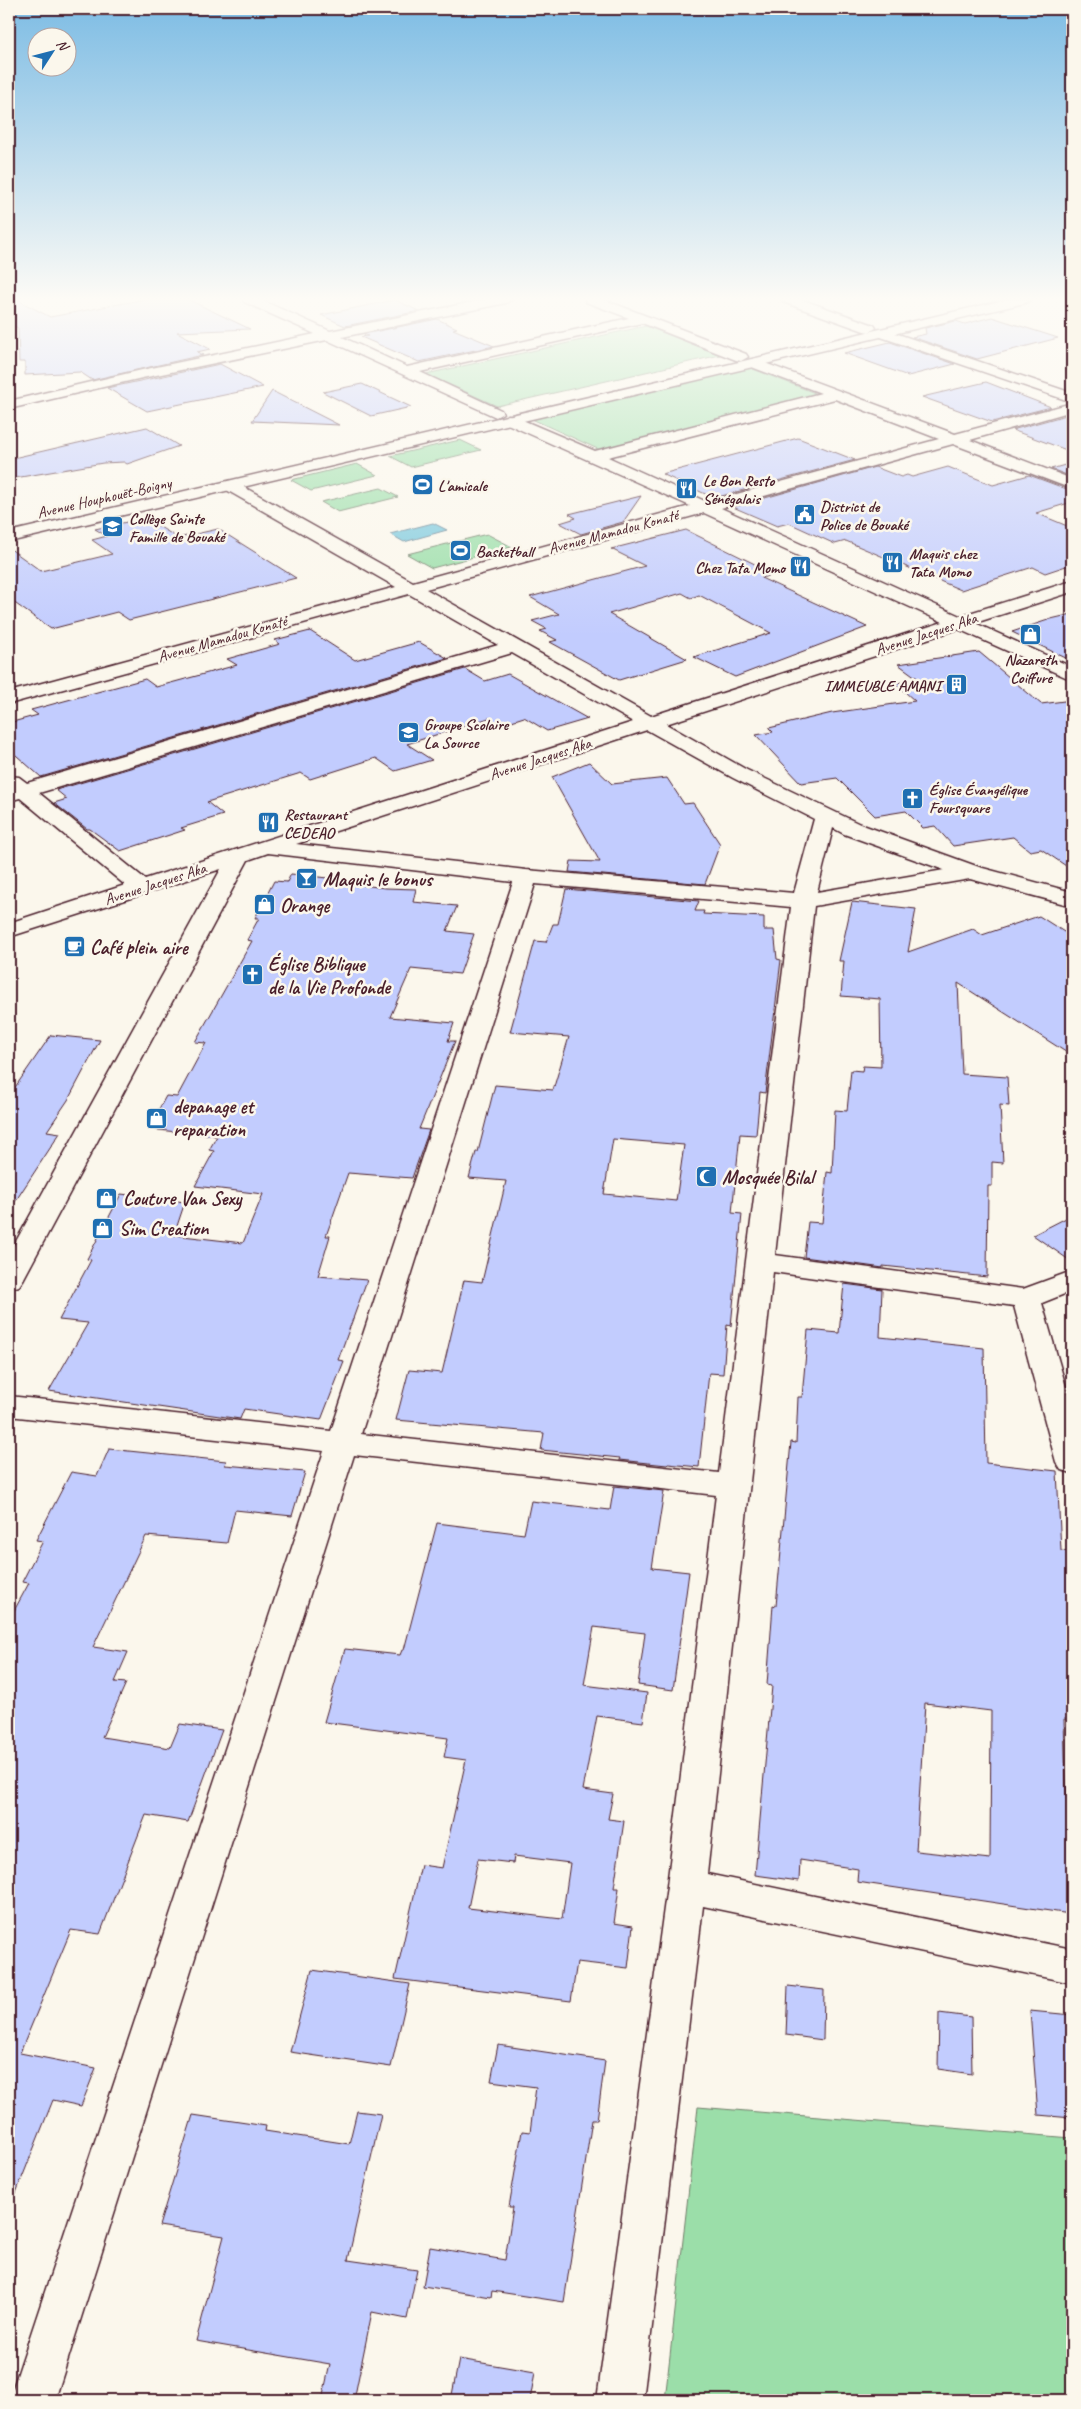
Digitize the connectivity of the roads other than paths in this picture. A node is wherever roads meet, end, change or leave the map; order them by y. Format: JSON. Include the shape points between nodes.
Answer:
{"nodes":[{"id":1,"x":492,"y":411,"type":"edge"},
{"id":2,"x":522,"y":411,"type":"edge"},
{"id":3,"x":768,"y":411,"type":"edge"},
{"id":4,"x":882,"y":411,"type":"edge"},
{"id":5,"x":1056,"y":411,"type":"edge"},
{"id":6,"x":502,"y":416,"type":"junction"},
{"id":7,"x":954,"y":439,"type":"junction"},
{"id":8,"x":594,"y":456,"type":"junction"},
{"id":9,"x":1072,"y":484,"type":"edge"},
{"id":10,"x":229,"y":485,"type":"junction"},
{"id":11,"x":704,"y":506,"type":"junction"},
{"id":12,"x":9,"y":528,"type":"edge"},
{"id":13,"x":9,"y":538,"type":"edge"},
{"id":14,"x":409,"y":586,"type":"junction"},
{"id":15,"x":1072,"y":586,"type":"edge"},
{"id":16,"x":959,"y":623,"type":"junction"},
{"id":17,"x":515,"y":646,"type":"junction"},
{"id":18,"x":1072,"y":674,"type":"edge"},
{"id":19,"x":9,"y":698,"type":"edge"},
{"id":20,"x":650,"y":723,"type":"junction"},
{"id":21,"x":14,"y":788,"type":"edge"},
{"id":22,"x":825,"y":817,"type":"junction"},
{"id":23,"x":265,"y":847,"type":"junction"},
{"id":24,"x":239,"y":856,"type":"junction"},
{"id":25,"x":971,"y":872,"type":"junction"},
{"id":26,"x":526,"y":877,"type":"junction"},
{"id":27,"x":141,"y":887,"type":"junction"},
{"id":28,"x":1072,"y":899,"type":"edge"},
{"id":29,"x":803,"y":901,"type":"junction"},
{"id":30,"x":9,"y":930,"type":"edge"},
{"id":31,"x":762,"y":1262,"type":"junction"},
{"id":32,"x":9,"y":1280,"type":"edge"},
{"id":33,"x":1072,"y":1280,"type":"edge"},
{"id":34,"x":1026,"y":1299,"type":"junction"},
{"id":35,"x":9,"y":1406,"type":"edge"},
{"id":36,"x":342,"y":1443,"type":"junction"},
{"id":37,"x":1072,"y":1462,"type":"edge"},
{"id":38,"x":735,"y":1486,"type":"junction"},
{"id":39,"x":686,"y":1886,"type":"junction"},
{"id":40,"x":1072,"y":1966,"type":"edge"},
{"id":41,"x":32,"y":2400,"type":"edge"},
{"id":42,"x":620,"y":2400,"type":"edge"}],
"edges":[{"from":1,"to":6,"type":"main road"},
{"from":2,"to":6,"type":"main road","name":"Avenue Houphouët-Boigny"},
{"from":3,"to":8,"type":"main road"},
{"from":4,"to":7,"type":"main road"},
{"from":5,"to":7,"type":"main road","name":"Avenue Mamadou Konaté"},
{"from":6,"to":8,"type":"main road"},
{"from":6,"to":10,"type":"main road","name":"Avenue Houphouët-Boigny"},
{"from":6,"to":12,"type":"main road","name":"Avenue Houphouët-Boigny"},
{"from":7,"to":9,"type":"main road"},
{"from":7,"to":11,"type":"main road","name":"Avenue Mamadou Konaté"},
{"from":8,"to":11,"type":"main road"},
{"from":10,"to":13,"type":"main road","name":"Avenue Houphouët-Boigny"},
{"from":10,"to":14,"type":"main road"},
{"from":11,"to":14,"type":"main road","name":"Avenue Mamadou Konaté"},
{"from":11,"to":16,"type":"main road"},
{"from":14,"to":17,"type":"main road"},
{"from":14,"to":19,"type":"main road","name":"Avenue Mamadou Konaté"},
{"from":15,"to":16,"type":"main road","name":"Avenue Jacques Aka"},
{"from":16,"to":18,"type":"main road"},
{"from":16,"to":20,"type":"main road","name":"Avenue Jacques Aka"},
{"from":17,"to":20,"type":"main road"},
{"from":17,"to":21,"type":"main road"},
{"from":20,"to":22,"type":"main road"},
{"from":20,"to":23,"type":"main road","name":"Avenue Jacques Aka"},
{"from":21,"to":27,"type":"main road"},
{"from":22,"to":25,"type":"main road"},
{"from":22,"to":29,"type":"main road"},
{"from":23,"to":24,"type":"main road","name":"Avenue Jacques Aka"},
{"from":23,"to":26,"type":"main road"},
{"from":24,"to":27,"type":"main road","name":"Avenue Jacques Aka"},
{"from":24,"to":32,"type":"main road"},
{"from":25,"to":28,"type":"main road"},
{"from":25,"to":29,"type":"main road"},
{"from":26,"to":29,"type":"main road"},
{"from":26,"to":36,"type":"main road"},
{"from":27,"to":30,"type":"main road","name":"Avenue Jacques Aka"},
{"from":29,"to":31,"type":"main road"},
{"from":31,"to":34,"type":"main road"},
{"from":31,"to":38,"type":"main road"},
{"from":33,"to":34,"type":"main road"},
{"from":34,"to":37,"type":"main road"},
{"from":35,"to":36,"type":"main road"},
{"from":36,"to":38,"type":"main road"},
{"from":36,"to":41,"type":"main road"},
{"from":38,"to":39,"type":"main road"},
{"from":39,"to":40,"type":"main road"},
{"from":39,"to":42,"type":"main road"}]}
